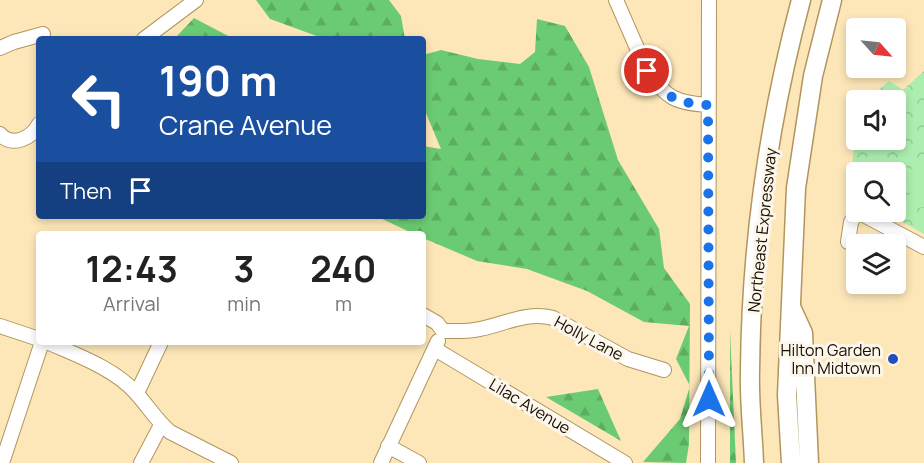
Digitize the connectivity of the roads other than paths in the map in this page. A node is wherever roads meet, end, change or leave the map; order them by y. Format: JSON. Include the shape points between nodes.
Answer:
{"nodes":[{"id":1,"x":196,"y":0,"type":"edge"},
{"id":2,"x":616,"y":0,"type":"edge"},
{"id":3,"x":710,"y":0,"type":"edge"},
{"id":4,"x":801,"y":0,"type":"edge"},
{"id":5,"x":832,"y":0,"type":"edge"},
{"id":6,"x":43,"y":34,"type":"dead end"},
{"id":7,"x":148,"y":36,"type":"edge"},
{"id":8,"x":0,"y":48,"type":"edge"},
{"id":9,"x":708,"y":105,"type":"junction"},
{"id":10,"x":36,"y":130,"type":"edge"},
{"id":11,"x":0,"y":134,"type":"edge"},
{"id":12,"x":849,"y":234,"type":"edge"},
{"id":13,"x":900,"y":234,"type":"edge"},
{"id":14,"x":906,"y":237,"type":"edge"},
{"id":15,"x":924,"y":247,"type":"edge"},
{"id":16,"x":790,"y":305,"type":"junction"},
{"id":17,"x":426,"y":317,"type":"edge"},
{"id":18,"x":0,"y":326,"type":"edge"},
{"id":19,"x":443,"y":331,"type":"junction"},
{"id":20,"x":36,"y":338,"type":"edge"},
{"id":21,"x":41,"y":345,"type":"edge"},
{"id":22,"x":53,"y":345,"type":"edge"},
{"id":23,"x":161,"y":345,"type":"edge"},
{"id":24,"x":435,"y":349,"type":"junction"},
{"id":25,"x":664,"y":370,"type":"dead end"},
{"id":26,"x":137,"y":393,"type":"junction"},
{"id":27,"x":161,"y":424,"type":"junction"},
{"id":28,"x":388,"y":446,"type":"junction"},
{"id":29,"x":2,"y":463,"type":"edge"},
{"id":30,"x":141,"y":463,"type":"edge"},
{"id":31,"x":231,"y":463,"type":"edge"},
{"id":32,"x":381,"y":463,"type":"edge"},
{"id":33,"x":419,"y":463,"type":"edge"},
{"id":34,"x":625,"y":463,"type":"edge"},
{"id":35,"x":708,"y":463,"type":"edge"},
{"id":36,"x":754,"y":463,"type":"edge"},
{"id":37,"x":791,"y":463,"type":"edge"},
{"id":38,"x":809,"y":463,"type":"edge"}],
"edges":[{"from":1,"to":7,"type":"street"},
{"from":2,"to":9,"type":"street","via":[[655,82],[675,99]]},
{"from":3,"to":9,"type":"street"},
{"from":4,"to":36,"type":"highway","name":"Northeast Expressway","via":[[784,65],[754,267],[749,373]]},
{"from":5,"to":16,"type":"highway","name":"Northeast Expressway","via":[[813,76],[796,188]]},
{"from":6,"to":8,"type":"street"},
{"from":9,"to":35,"type":"street"},
{"from":10,"to":11,"type":"street","via":[[19,141]]},
{"from":12,"to":13,"type":"street","via":[[856,214]]},
{"from":14,"to":15,"type":"street"},
{"from":16,"to":37,"type":"highway","name":"Northeast Expressway","via":[[787,395]]},
{"from":16,"to":38,"type":"highway","via":[[803,333]]},
{"from":17,"to":19,"type":"street"},
{"from":18,"to":20,"type":"street"},
{"from":19,"to":24,"type":"street"},
{"from":19,"to":25,"type":"street","name":"Holly Lane","via":[[482,329],[502,321],[545,316],[628,359]]},
{"from":21,"to":29,"type":"street"},
{"from":22,"to":26,"type":"street","via":[[113,375]]},
{"from":23,"to":26,"type":"street"},
{"from":24,"to":28,"type":"street"},
{"from":24,"to":34,"type":"street","name":"Lilac Avenue"},
{"from":26,"to":27,"type":"street"},
{"from":27,"to":30,"type":"street"},
{"from":27,"to":31,"type":"street"},
{"from":28,"to":32,"type":"street"},
{"from":28,"to":33,"type":"street"}]}
